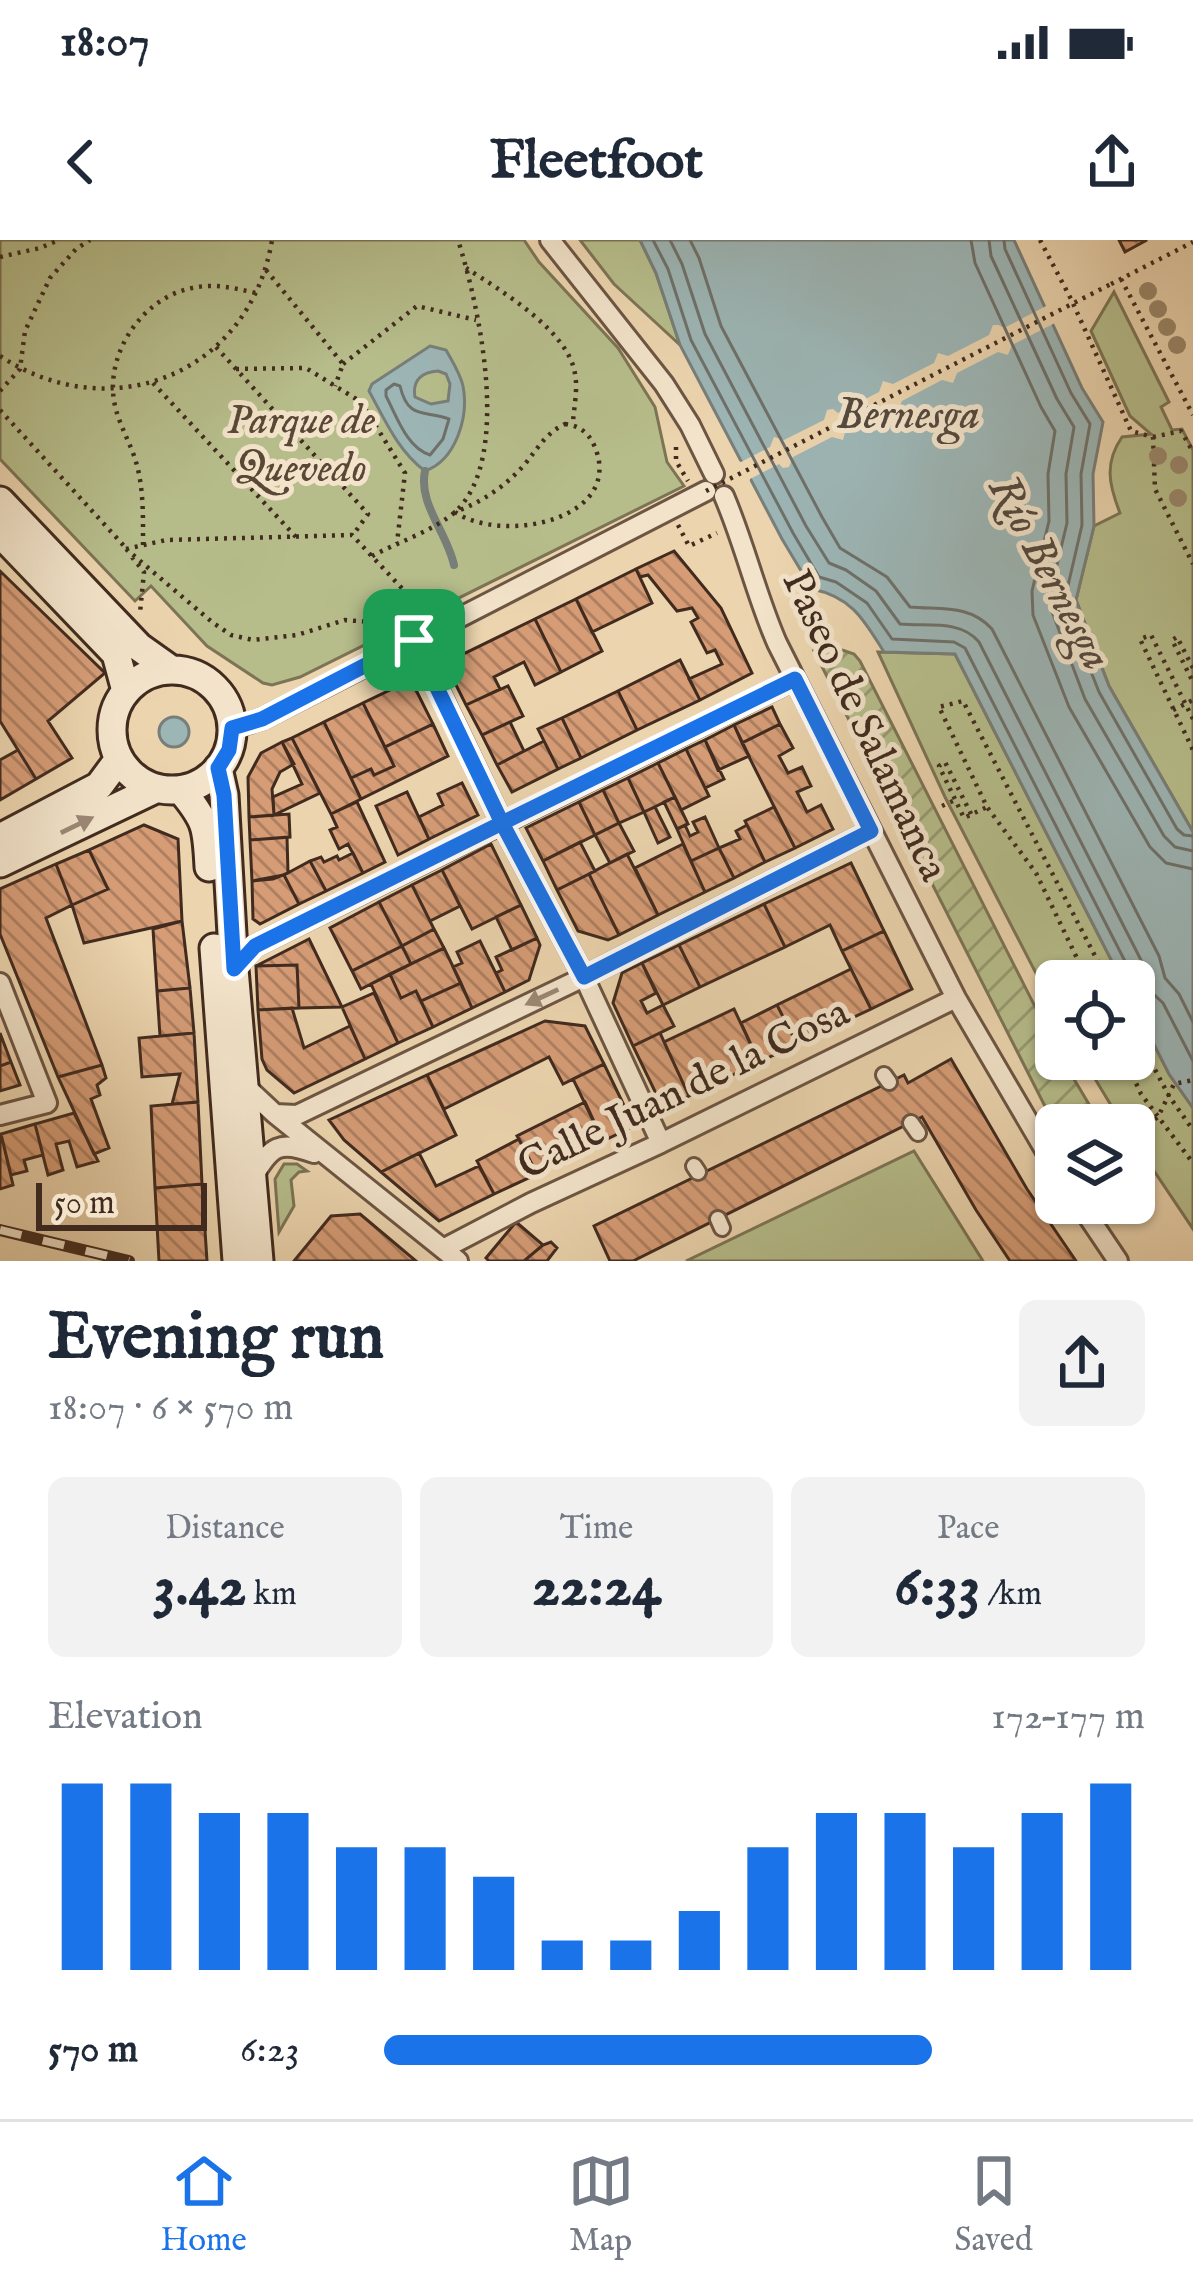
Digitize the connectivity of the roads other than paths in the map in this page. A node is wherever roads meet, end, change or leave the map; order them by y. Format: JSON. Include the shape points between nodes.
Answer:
{"nodes":[{"id":1,"x":550,"y":240,"type":"edge"},
{"id":2,"x":710,"y":489,"type":"junction"},
{"id":3,"x":0,"y":501,"type":"edge"},
{"id":4,"x":0,"y":532,"type":"edge"},
{"id":5,"x":170,"y":669,"type":"junction"},
{"id":6,"x":795,"y":679,"type":"junction"},
{"id":7,"x":126,"y":691,"type":"junction"},
{"id":8,"x":439,"y":691,"type":"dead end"},
{"id":9,"x":232,"y":728,"type":"junction"},
{"id":10,"x":119,"y":760,"type":"junction"},
{"id":11,"x":218,"y":768,"type":"junction"},
{"id":12,"x":168,"y":789,"type":"junction"},
{"id":13,"x":502,"y":823,"type":"junction"},
{"id":14,"x":871,"y":831,"type":"junction"},
{"id":15,"x":0,"y":838,"type":"edge"},
{"id":16,"x":0,"y":862,"type":"edge"},
{"id":17,"x":234,"y":969,"type":"junction"},
{"id":18,"x":584,"y":977,"type":"junction"},
{"id":19,"x":0,"y":983,"type":"edge"},
{"id":20,"x":956,"y":998,"type":"junction"},
{"id":21,"x":244,"y":1084,"type":"junction"},
{"id":22,"x":275,"y":1114,"type":"junction"},
{"id":23,"x":0,"y":1115,"type":"edge"},
{"id":24,"x":1035,"y":1132,"type":"edge"},
{"id":25,"x":661,"y":1143,"type":"junction"},
{"id":26,"x":344,"y":1170,"type":"junction"},
{"id":27,"x":253,"y":1177,"type":"junction"},
{"id":28,"x":1093,"y":1224,"type":"edge"},
{"id":29,"x":450,"y":1255,"type":"edge"},
{"id":30,"x":237,"y":1261,"type":"edge"},
{"id":31,"x":259,"y":1261,"type":"edge"},
{"id":32,"x":1118,"y":1261,"type":"edge"}],
"edges":[{"from":1,"to":2,"type":"street","name":"Paseo de Salamanca","via":[[690,424]]},
{"from":2,"to":6,"type":"street","name":"Paseo de Salamanca","via":[[742,538],[758,600]]},
{"from":2,"to":9,"type":"street"},
{"from":3,"to":5,"type":"main road"},
{"from":4,"to":7,"type":"main road","via":[[116,654]]},
{"from":5,"to":7,"type":"main road"},
{"from":5,"to":9,"type":"main road","via":[[212,682]]},
{"from":6,"to":13,"type":"street"},
{"from":6,"to":14,"type":"street","name":"Paseo de Salamanca"},
{"from":7,"to":10,"type":"main road","via":[[114,714]]},
{"from":8,"to":13,"type":"street"},
{"from":9,"to":11,"type":"main road"},
{"from":10,"to":12,"type":"main road","via":[[132,777]]},
{"from":10,"to":15,"type":"main road","via":[[100,786]]},
{"from":11,"to":12,"type":"main road","via":[[202,782]]},
{"from":11,"to":17,"type":"main road"},
{"from":16,"to":12,"type":"main road","one_way":true},
{"from":12,"to":30,"type":"main road","via":[[201,814],[207,831]]},
{"from":13,"to":17,"type":"street","via":[[255,946]]},
{"from":13,"to":18,"type":"street"},
{"from":14,"to":18,"type":"street"},
{"from":14,"to":20,"type":"street","name":"Paseo de Salamanca"},
{"from":17,"to":21,"type":"main road"},
{"from":18,"to":22,"type":"street","one_way":true,"via":[[297,1115]]},
{"from":18,"to":25,"type":"street"},
{"from":19,"to":23,"type":"street","via":[[47,1103]]},
{"from":20,"to":24,"type":"street","name":"Paseo de Salamanca"},
{"from":20,"to":25,"type":"street","name":"Calle Juan de la Cosa"},
{"from":21,"to":22,"type":"street"},
{"from":21,"to":27,"type":"main road"},
{"from":22,"to":26,"type":"street"},
{"from":25,"to":29,"type":"street","name":"Calle Juan de la Cosa","via":[[531,1203]]},
{"from":26,"to":27,"type":"street","via":[[292,1145],[269,1152]]},
{"from":26,"to":29,"type":"street"},
{"from":27,"to":31,"type":"main road"},
{"from":28,"to":32,"type":"street"}]}
